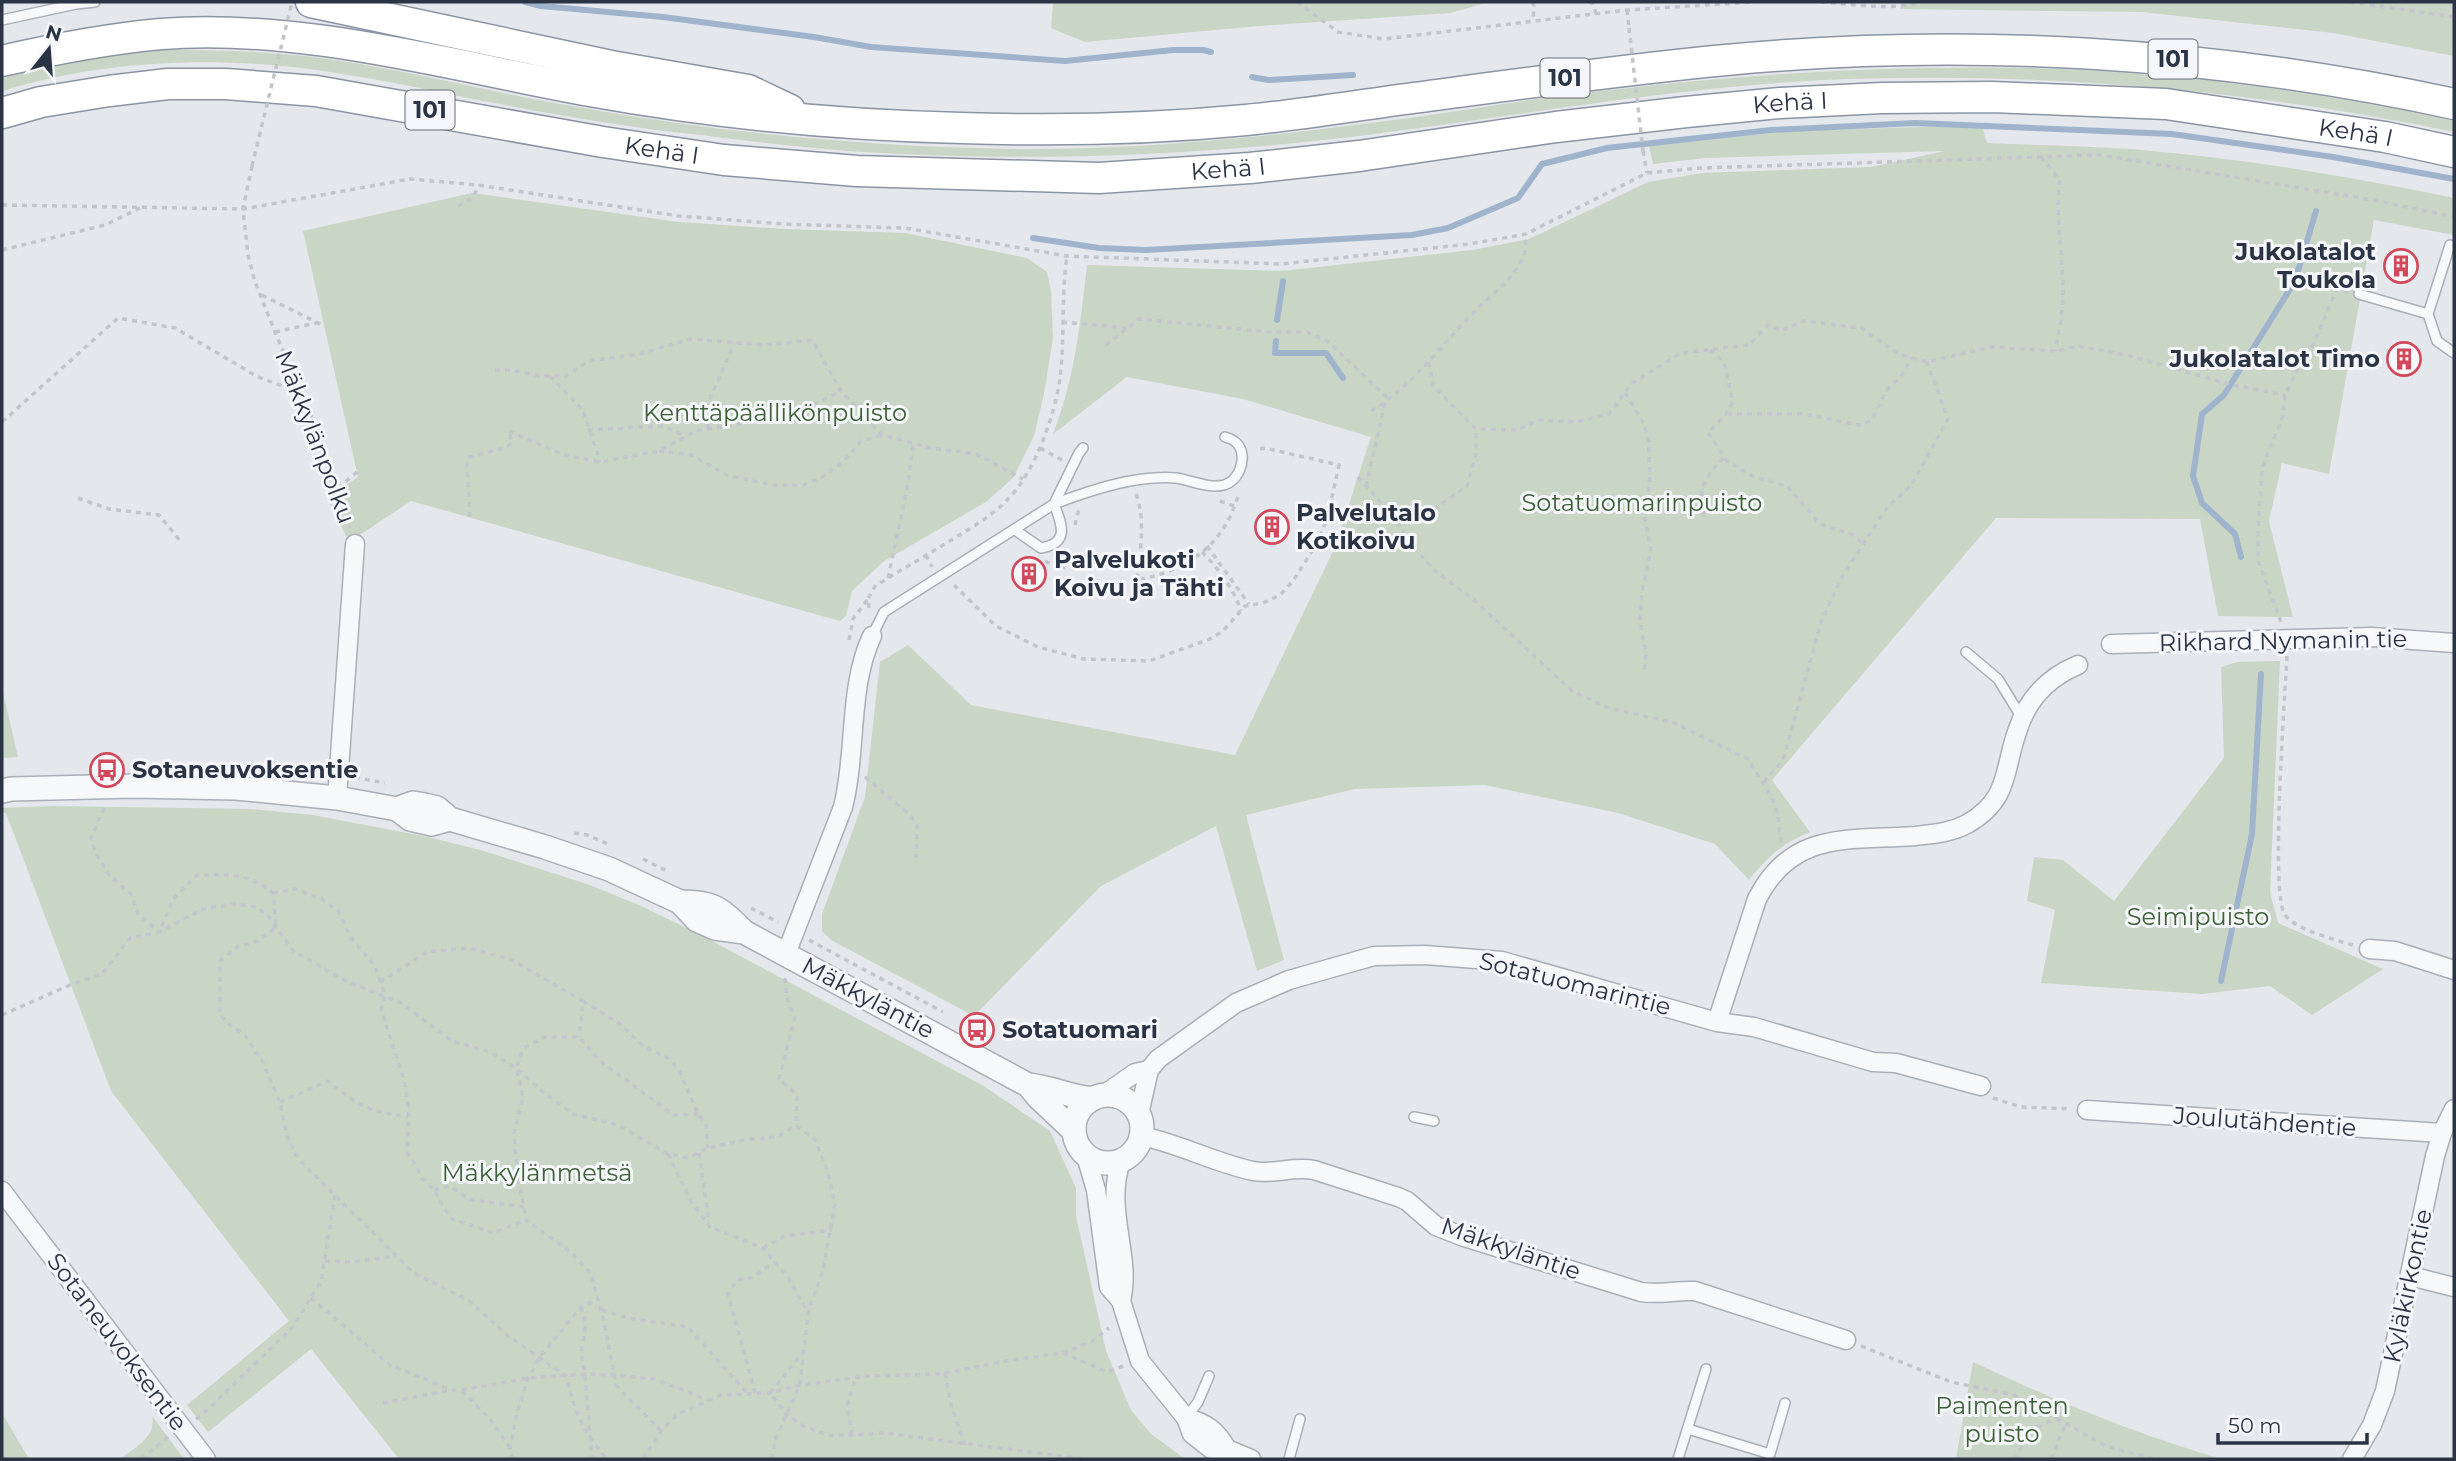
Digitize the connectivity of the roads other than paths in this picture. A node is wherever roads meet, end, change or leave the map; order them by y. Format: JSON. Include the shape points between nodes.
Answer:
{"nodes":[{"id":1,"x":95,"y":2,"type":"edge"},
{"id":2,"x":311,"y":2,"type":"edge"},
{"id":3,"x":2,"y":20,"type":"edge"},
{"id":4,"x":2,"y":61,"type":"edge"},
{"id":5,"x":2454,"y":104,"type":"edge"},
{"id":6,"x":2,"y":113,"type":"edge"},
{"id":7,"x":810,"y":120,"type":"junction"},
{"id":8,"x":2454,"y":152,"type":"edge"},
{"id":9,"x":2449,"y":245,"type":"dead end"},
{"id":10,"x":2359,"y":294,"type":"road end"},
{"id":11,"x":2428,"y":314,"type":"junction"},
{"id":12,"x":2454,"y":353,"type":"edge"},
{"id":13,"x":1225,"y":437,"type":"dead end"},
{"id":14,"x":1083,"y":448,"type":"dead end"},
{"id":15,"x":1054,"y":504,"type":"junction"},
{"id":16,"x":1014,"y":530,"type":"junction"},
{"id":17,"x":355,"y":544,"type":"road end"},
{"id":18,"x":872,"y":636,"type":"joint"},
{"id":19,"x":2454,"y":643,"type":"edge"},
{"id":20,"x":2111,"y":644,"type":"dead end"},
{"id":21,"x":1966,"y":652,"type":"dead end"},
{"id":22,"x":2078,"y":665,"type":"dead end"},
{"id":23,"x":2022,"y":719,"type":"junction"},
{"id":24,"x":5,"y":789,"type":"edge"},
{"id":25,"x":337,"y":797,"type":"junction"},
{"id":26,"x":2369,"y":949,"type":"road end"},
{"id":27,"x":779,"y":950,"type":"junction"},
{"id":28,"x":2454,"y":970,"type":"edge"},
{"id":29,"x":1717,"y":1022,"type":"junction"},
{"id":30,"x":1149,"y":1070,"type":"junction"},
{"id":31,"x":1028,"y":1085,"type":"junction"},
{"id":32,"x":1981,"y":1086,"type":"road end"},
{"id":33,"x":1098,"y":1097,"type":"junction"},
{"id":34,"x":2454,"y":1109,"type":"edge"},
{"id":35,"x":2087,"y":1110,"type":"road end"},
{"id":36,"x":1415,"y":1117,"type":"dead end"},
{"id":37,"x":1434,"y":1121,"type":"dead end"},
{"id":38,"x":1141,"y":1125,"type":"junction"},
{"id":39,"x":1074,"y":1131,"type":"junction"},
{"id":40,"x":2442,"y":1133,"type":"junction"},
{"id":41,"x":1086,"y":1156,"type":"junction"},
{"id":42,"x":1121,"y":1161,"type":"junction"},
{"id":43,"x":2,"y":1191,"type":"edge"},
{"id":44,"x":2410,"y":1276,"type":"junction"},
{"id":45,"x":2454,"y":1287,"type":"edge"},
{"id":46,"x":1121,"y":1301,"type":"junction"},
{"id":47,"x":1846,"y":1340,"type":"road end"},
{"id":48,"x":1706,"y":1369,"type":"dead end"},
{"id":49,"x":1209,"y":1376,"type":"dead end"},
{"id":50,"x":1785,"y":1404,"type":"dead end"},
{"id":51,"x":1186,"y":1418,"type":"junction"},
{"id":52,"x":1300,"y":1419,"type":"dead end"},
{"id":53,"x":1688,"y":1429,"type":"junction"},
{"id":54,"x":206,"y":1459,"type":"edge"},
{"id":55,"x":1251,"y":1459,"type":"edge"},
{"id":56,"x":1289,"y":1459,"type":"edge"},
{"id":57,"x":1678,"y":1459,"type":"edge"},
{"id":58,"x":2352,"y":1459,"type":"edge"}],
"edges":[{"from":1,"to":3,"type":"lane"},
{"from":2,"to":7,"type":"highway","number":"101","via":[[611,66],[748,90]]},
{"from":4,"to":7,"type":"highway","name":"Kehä I","number":"101","via":[[74,45],[164,34],[241,34],[330,42],[596,92]]},
{"from":5,"to":7,"type":"highway","name":"Kehä I","number":"101","via":[[2392,90],[2180,59],[1955,50],[1721,60],[1244,120],[1077,129]]},
{"from":6,"to":8,"type":"highway","name":"Kehä I","number":"101","via":[[109,91],[226,84],[316,91],[724,160],[857,171],[1073,178],[1250,168],[1673,113],[1882,98],[2166,104],[2385,136]]},
{"from":9,"to":11,"type":"lane"},
{"from":10,"to":11,"type":"lane"},
{"from":11,"to":12,"type":"lane","via":[[2437,341]]},
{"from":13,"to":15,"type":"lane","via":[[1238,444],[1242,454],[1236,478],[1224,485],[1176,478],[1148,480],[1085,492]]},
{"from":14,"to":15,"type":"lane"},
{"from":15,"to":16,"type":"lane"},
{"from":15,"to":16,"type":"lane","via":[[1063,526],[1053,546],[1041,548]]},
{"from":16,"to":18,"type":"lane","via":[[884,612]]},
{"from":17,"to":25,"type":"street","name":"Mäkkylänpolku"},
{"from":18,"to":27,"type":"street","via":[[861,658],[843,807]]},
{"from":19,"to":20,"type":"street","name":"Rikhard Nymanin tie","via":[[2372,637]]},
{"from":21,"to":23,"type":"lane","via":[[1998,679]]},
{"from":22,"to":23,"type":"street","via":[[2043,687]]},
{"from":23,"to":29,"type":"street","via":[[2005,781],[1994,801],[1960,828],[1815,844],[1784,861],[1757,899]]},
{"from":24,"to":25,"type":"street","name":"Mäkkyläntie","via":[[236,788]]},
{"from":25,"to":27,"type":"street","name":"Mäkkyläntie","via":[[397,809],[413,803],[437,808],[450,819],[609,869],[680,902],[704,902],[724,912],[744,932]]},
{"from":26,"to":28,"type":"street","via":[[2395,951]]},
{"from":27,"to":31,"type":"street","name":"Mäkkyläntie"},
{"from":29,"to":30,"type":"street","name":"Sotatuomarintie","via":[[1502,961],[1374,956],[1312,972],[1236,1003]]},
{"from":29,"to":32,"type":"street","name":"Sotatuomarintie","via":[[1754,1027],[1872,1062],[1896,1063]]},
{"from":30,"to":33,"type":"street","name":"Sotatuomarintie","via":[[1135,1073]]},
{"from":30,"to":38,"type":"street"},
{"from":31,"to":33,"type":"street","name":"Mäkkyläntie","via":[[1076,1098]]},
{"from":31,"to":39,"type":"street","name":"Mäkkyläntie"},
{"from":33,"to":38,"type":"street","via":[[1111,1095],[1128,1101]]},
{"from":33,"to":39,"type":"street","via":[[1079,1112]]},
{"from":34,"to":40,"type":"street","name":"Kyläkirkontie"},
{"from":35,"to":40,"type":"street","name":"Joulutähdentie"},
{"from":36,"to":37,"type":"lane"},
{"from":38,"to":42,"type":"street","via":[[1135,1151]]},
{"from":38,"to":47,"type":"street","name":"Mäkkyläntie","via":[[1161,1140],[1259,1172],[1314,1170],[1398,1197],[1436,1226],[1641,1293],[1695,1291]]},
{"from":39,"to":41,"type":"street"},
{"from":40,"to":44,"type":"street","name":"Kyläkirkontie"},
{"from":41,"to":42,"type":"street","via":[[1103,1163]]},
{"from":41,"to":46,"type":"street","via":[[1096,1190],[1109,1287]]},
{"from":42,"to":46,"type":"street","via":[[1114,1188],[1125,1284]]},
{"from":43,"to":54,"type":"street","name":"Sotaneuvoksentie"},
{"from":44,"to":45,"type":"street"},
{"from":44,"to":58,"type":"street","name":"Kyläkirkontie","via":[[2385,1391]]},
{"from":46,"to":51,"type":"street","via":[[1140,1361]]},
{"from":48,"to":53,"type":"lane"},
{"from":49,"to":51,"type":"lane"},
{"from":50,"to":53,"type":"lane","via":[[1770,1454]]},
{"from":51,"to":55,"type":"street","via":[[1200,1422],[1220,1436],[1227,1448]]},
{"from":52,"to":56,"type":"lane"},
{"from":53,"to":57,"type":"lane"}]}
